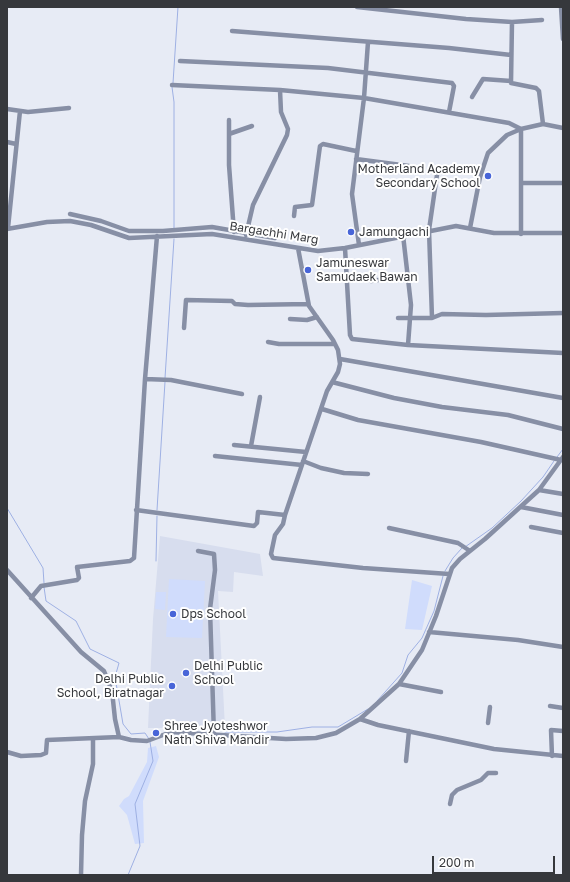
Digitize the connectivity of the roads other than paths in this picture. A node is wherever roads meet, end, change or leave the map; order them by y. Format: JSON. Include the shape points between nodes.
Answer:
{"nodes":[{"id":1,"x":356,"y":7,"type":"edge"},
{"id":2,"x":561,"y":7,"type":"edge"},
{"id":3,"x":391,"y":9,"type":"edge"},
{"id":4,"x":542,"y":20,"type":"dead end"},
{"id":5,"x":512,"y":22,"type":"junction"},
{"id":6,"x":232,"y":31,"type":"dead end"},
{"id":7,"x":563,"y":38,"type":"edge"},
{"id":8,"x":368,"y":42,"type":"junction"},
{"id":9,"x":511,"y":55,"type":"junction"},
{"id":10,"x":180,"y":61,"type":"dead end"},
{"id":11,"x":366,"y":72,"type":"junction"},
{"id":12,"x":510,"y":81,"type":"junction"},
{"id":13,"x":172,"y":84,"type":"dead end"},
{"id":14,"x":280,"y":90,"type":"junction"},
{"id":15,"x":472,"y":97,"type":"dead end"},
{"id":16,"x":364,"y":98,"type":"junction"},
{"id":17,"x":69,"y":108,"type":"dead end"},
{"id":18,"x":7,"y":109,"type":"edge"},
{"id":19,"x":20,"y":111,"type":"junction"},
{"id":20,"x":449,"y":112,"type":"junction"},
{"id":21,"x":229,"y":120,"type":"dead end"},
{"id":22,"x":543,"y":124,"type":"junction"},
{"id":23,"x":252,"y":126,"type":"dead end"},
{"id":24,"x":563,"y":128,"type":"edge"},
{"id":25,"x":521,"y":129,"type":"junction"},
{"id":26,"x":229,"y":134,"type":"junction"},
{"id":27,"x":7,"y":142,"type":"edge"},
{"id":28,"x":16,"y":144,"type":"junction"},
{"id":29,"x":356,"y":151,"type":"junction"},
{"id":30,"x":356,"y":159,"type":"junction"},
{"id":31,"x":408,"y":166,"type":"dead end"},
{"id":32,"x":438,"y":168,"type":"dead end"},
{"id":33,"x":9,"y":180,"type":"edge"},
{"id":34,"x":522,"y":183,"type":"junction"},
{"id":35,"x":563,"y":183,"type":"edge"},
{"id":36,"x":70,"y":214,"type":"dead end"},
{"id":37,"x":294,"y":216,"type":"dead end"},
{"id":38,"x":7,"y":228,"type":"edge"},
{"id":39,"x":470,"y":228,"type":"junction"},
{"id":40,"x":234,"y":230,"type":"junction"},
{"id":41,"x":430,"y":230,"type":"junction"},
{"id":42,"x":247,"y":232,"type":"junction"},
{"id":43,"x":563,"y":233,"type":"edge"},
{"id":44,"x":521,"y":234,"type":"junction"},
{"id":45,"x":157,"y":236,"type":"junction"},
{"id":46,"x":235,"y":236,"type":"junction"},
{"id":47,"x":403,"y":236,"type":"junction"},
{"id":48,"x":246,"y":238,"type":"junction"},
{"id":49,"x":275,"y":238,"type":"dead end"},
{"id":50,"x":359,"y":245,"type":"junction"},
{"id":51,"x":298,"y":248,"type":"junction"},
{"id":52,"x":345,"y":248,"type":"junction"},
{"id":53,"x":408,"y":276,"type":"junction"},
{"id":54,"x":370,"y":281,"type":"dead end"},
{"id":55,"x":308,"y":304,"type":"junction"},
{"id":56,"x":563,"y":313,"type":"edge"},
{"id":57,"x":317,"y":317,"type":"junction"},
{"id":58,"x":398,"y":318,"type":"dead end"},
{"id":59,"x":432,"y":318,"type":"junction"},
{"id":60,"x":290,"y":319,"type":"dead end"},
{"id":61,"x":410,"y":319,"type":"junction"},
{"id":62,"x":184,"y":328,"type":"dead end"},
{"id":63,"x":268,"y":342,"type":"dead end"},
{"id":64,"x":335,"y":344,"type":"junction"},
{"id":65,"x":408,"y":345,"type":"junction"},
{"id":66,"x":563,"y":353,"type":"edge"},
{"id":67,"x":340,"y":358,"type":"junction"},
{"id":68,"x":145,"y":379,"type":"junction"},
{"id":69,"x":332,"y":382,"type":"junction"},
{"id":70,"x":242,"y":394,"type":"dead end"},
{"id":71,"x":260,"y":397,"type":"dead end"},
{"id":72,"x":563,"y":398,"type":"edge"},
{"id":73,"x":322,"y":409,"type":"junction"},
{"id":74,"x":563,"y":429,"type":"edge"},
{"id":75,"x":234,"y":445,"type":"dead end"},
{"id":76,"x":251,"y":446,"type":"junction"},
{"id":77,"x":306,"y":452,"type":"junction"},
{"id":78,"x":215,"y":456,"type":"dead end"},
{"id":79,"x":562,"y":459,"type":"edge"},
{"id":80,"x":302,"y":463,"type":"junction"},
{"id":81,"x":557,"y":466,"type":"junction"},
{"id":82,"x":563,"y":467,"type":"edge"},
{"id":83,"x":368,"y":474,"type":"dead end"},
{"id":84,"x":539,"y":490,"type":"junction"},
{"id":85,"x":563,"y":494,"type":"edge"},
{"id":86,"x":521,"y":507,"type":"junction"},
{"id":87,"x":136,"y":510,"type":"junction"},
{"id":88,"x":285,"y":515,"type":"junction"},
{"id":89,"x":563,"y":515,"type":"edge"},
{"id":90,"x":531,"y":527,"type":"dead end"},
{"id":91,"x":389,"y":528,"type":"dead end"},
{"id":92,"x":563,"y":533,"type":"edge"},
{"id":93,"x":198,"y":551,"type":"dead end"},
{"id":94,"x":470,"y":551,"type":"junction"},
{"id":95,"x":7,"y":570,"type":"edge"},
{"id":96,"x":449,"y":574,"type":"junction"},
{"id":97,"x":32,"y":598,"type":"junction"},
{"id":98,"x":429,"y":632,"type":"junction"},
{"id":99,"x":563,"y":647,"type":"edge"},
{"id":100,"x":399,"y":684,"type":"junction"},
{"id":101,"x":442,"y":692,"type":"dead end"},
{"id":102,"x":550,"y":706,"type":"dead end"},
{"id":103,"x":490,"y":707,"type":"dead end"},
{"id":104,"x":563,"y":708,"type":"edge"},
{"id":105,"x":360,"y":719,"type":"junction"},
{"id":106,"x":488,"y":723,"type":"dead end"},
{"id":107,"x":409,"y":731,"type":"junction"},
{"id":108,"x":563,"y":731,"type":"edge"},
{"id":109,"x":214,"y":735,"type":"junction"},
{"id":110,"x":119,"y":737,"type":"junction"},
{"id":111,"x":93,"y":739,"type":"junction"},
{"id":112,"x":7,"y":752,"type":"edge"},
{"id":113,"x":552,"y":756,"type":"junction"},
{"id":114,"x":563,"y":756,"type":"edge"},
{"id":115,"x":406,"y":761,"type":"dead end"},
{"id":116,"x":496,"y":773,"type":"dead end"},
{"id":117,"x":450,"y":804,"type":"dead end"},
{"id":118,"x":81,"y":875,"type":"edge"}],
"edges":[{"from":1,"to":3,"type":"street"},
{"from":2,"to":7,"type":"street"},
{"from":3,"to":5,"type":"street"},
{"from":4,"to":5,"type":"street"},
{"from":5,"to":9,"type":"street"},
{"from":6,"to":8,"type":"street"},
{"from":8,"to":9,"type":"street"},
{"from":8,"to":11,"type":"street"},
{"from":9,"to":12,"type":"street"},
{"from":10,"to":11,"type":"street"},
{"from":11,"to":16,"type":"street"},
{"from":11,"to":20,"type":"street","via":[[453,83]]},
{"from":12,"to":15,"type":"street","via":[[483,79]]},
{"from":12,"to":22,"type":"street","via":[[513,85],[536,88],[539,91]]},
{"from":13,"to":14,"type":"street"},
{"from":14,"to":16,"type":"street"},
{"from":14,"to":42,"type":"street","via":[[287,135],[253,205]]},
{"from":16,"to":20,"type":"street"},
{"from":16,"to":29,"type":"street"},
{"from":17,"to":19,"type":"street"},
{"from":18,"to":19,"type":"street"},
{"from":19,"to":28,"type":"street"},
{"from":20,"to":25,"type":"street","via":[[509,123]]},
{"from":21,"to":26,"type":"street"},
{"from":22,"to":24,"type":"street"},
{"from":22,"to":25,"type":"street"},
{"from":23,"to":26,"type":"street"},
{"from":25,"to":34,"type":"street"},
{"from":25,"to":39,"type":"street","via":[[507,135],[488,153],[480,177]]},
{"from":26,"to":40,"type":"street"},
{"from":27,"to":28,"type":"street"},
{"from":28,"to":33,"type":"street"},
{"from":29,"to":30,"type":"street"},
{"from":29,"to":37,"type":"street","via":[[323,144],[320,146],[312,205],[295,207]]},
{"from":30,"to":31,"type":"street"},
{"from":30,"to":50,"type":"street","via":[[352,194]]},
{"from":32,"to":41,"type":"street"},
{"from":33,"to":38,"type":"street"},
{"from":34,"to":35,"type":"street"},
{"from":34,"to":44,"type":"street"},
{"from":36,"to":40,"type":"street","via":[[101,220],[129,231],[212,227]]},
{"from":38,"to":45,"type":"street","name":"Bargachhi Marg","via":[[70,221],[129,238]]},
{"from":39,"to":41,"type":"street","name":"Bargachhi Marg","via":[[456,226]]},
{"from":39,"to":44,"type":"street","name":"Bargachhi Marg","via":[[494,233]]},
{"from":40,"to":42,"type":"street"},
{"from":40,"to":46,"type":"street"},
{"from":41,"to":47,"type":"street","name":"Bargachhi Marg"},
{"from":41,"to":59,"type":"street"},
{"from":42,"to":48,"type":"street"},
{"from":42,"to":49,"type":"street"},
{"from":43,"to":44,"type":"street","name":"Bargachhi Marg"},
{"from":45,"to":46,"type":"street","name":"Bargachhi Marg"},
{"from":45,"to":68,"type":"street"},
{"from":46,"to":48,"type":"street","name":"Bargachhi Marg"},
{"from":47,"to":50,"type":"street","name":"Bargachhi Marg"},
{"from":47,"to":53,"type":"street"},
{"from":48,"to":51,"type":"street","name":"Bargachhi Marg"},
{"from":50,"to":52,"type":"street","name":"Bargachhi Marg"},
{"from":51,"to":52,"type":"street","name":"Bargachhi Marg","via":[[318,251]]},
{"from":51,"to":55,"type":"street"},
{"from":52,"to":65,"type":"street","via":[[352,339]]},
{"from":53,"to":54,"type":"street"},
{"from":53,"to":61,"type":"street"},
{"from":55,"to":57,"type":"street"},
{"from":55,"to":62,"type":"street","via":[[248,305],[235,304],[232,301],[186,300]]},
{"from":56,"to":59,"type":"street","via":[[442,314]]},
{"from":57,"to":60,"type":"street","via":[[307,320]]},
{"from":57,"to":64,"type":"street"},
{"from":58,"to":61,"type":"street"},
{"from":59,"to":61,"type":"street"},
{"from":61,"to":65,"type":"street"},
{"from":63,"to":64,"type":"street"},
{"from":64,"to":67,"type":"street"},
{"from":65,"to":66,"type":"street"},
{"from":67,"to":69,"type":"street","via":[[339,369]]},
{"from":67,"to":72,"type":"street"},
{"from":68,"to":70,"type":"street","via":[[171,380]]},
{"from":68,"to":87,"type":"street"},
{"from":69,"to":73,"type":"street"},
{"from":69,"to":74,"type":"street","via":[[394,398],[508,416]]},
{"from":71,"to":76,"type":"street"},
{"from":73,"to":77,"type":"street"},
{"from":73,"to":79,"type":"street","via":[[358,420]]},
{"from":75,"to":76,"type":"street"},
{"from":76,"to":77,"type":"street"},
{"from":77,"to":80,"type":"street"},
{"from":78,"to":80,"type":"street"},
{"from":79,"to":81,"type":"street"},
{"from":80,"to":83,"type":"street","via":[[344,473]]},
{"from":80,"to":88,"type":"street"},
{"from":81,"to":82,"type":"street"},
{"from":81,"to":84,"type":"street"},
{"from":84,"to":85,"type":"street"},
{"from":84,"to":86,"type":"street"},
{"from":86,"to":89,"type":"street"},
{"from":86,"to":94,"type":"street"},
{"from":87,"to":88,"type":"street","via":[[254,526],[257,523],[258,512]]},
{"from":87,"to":97,"type":"street","via":[[133,560],[77,567],[77,581],[41,586]]},
{"from":88,"to":96,"type":"street","via":[[283,524],[274,535],[272,558]]},
{"from":90,"to":92,"type":"street"},
{"from":91,"to":94,"type":"street","via":[[458,543]]},
{"from":93,"to":109,"type":"street","via":[[214,554],[215,570],[210,609]]},
{"from":94,"to":96,"type":"street"},
{"from":95,"to":97,"type":"street"},
{"from":96,"to":98,"type":"street"},
{"from":97,"to":110,"type":"street","via":[[81,652],[104,671],[112,691]]},
{"from":98,"to":99,"type":"street"},
{"from":98,"to":100,"type":"street","via":[[422,650]]},
{"from":100,"to":101,"type":"street"},
{"from":100,"to":105,"type":"street"},
{"from":102,"to":104,"type":"street"},
{"from":103,"to":106,"type":"street"},
{"from":105,"to":107,"type":"street"},
{"from":105,"to":109,"type":"street","via":[[336,733],[316,738]]},
{"from":107,"to":113,"type":"street","via":[[487,747]]},
{"from":107,"to":115,"type":"street"},
{"from":108,"to":113,"type":"street","via":[[551,730]]},
{"from":109,"to":110,"type":"street","via":[[171,732],[150,740]]},
{"from":110,"to":111,"type":"street"},
{"from":111,"to":112,"type":"street","via":[[47,740],[46,754],[41,755],[21,756]]},
{"from":111,"to":118,"type":"street","via":[[93,764],[85,801],[82,835]]},
{"from":113,"to":114,"type":"street"},
{"from":116,"to":117,"type":"street","via":[[488,773],[480,780],[457,790],[452,795]]}]}
